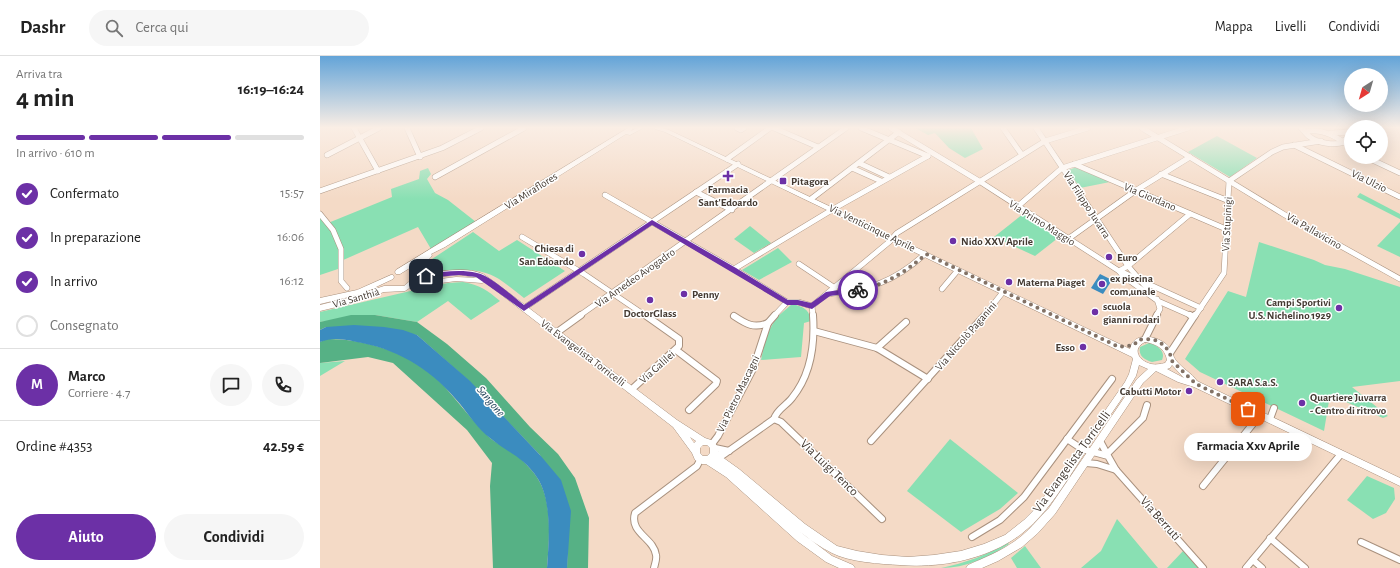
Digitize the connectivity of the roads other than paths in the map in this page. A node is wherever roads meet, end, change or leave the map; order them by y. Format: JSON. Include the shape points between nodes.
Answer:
{"nodes":[{"id":1,"x":333,"y":152,"type":"edge"},
{"id":2,"x":368,"y":152,"type":"edge"},
{"id":3,"x":418,"y":152,"type":"edge"},
{"id":4,"x":432,"y":152,"type":"edge"},
{"id":5,"x":481,"y":152,"type":"edge"},
{"id":6,"x":594,"y":152,"type":"edge"},
{"id":7,"x":712,"y":152,"type":"edge"},
{"id":8,"x":736,"y":152,"type":"edge"},
{"id":9,"x":811,"y":152,"type":"edge"},
{"id":10,"x":873,"y":152,"type":"edge"},
{"id":11,"x":919,"y":152,"type":"edge"},
{"id":12,"x":931,"y":152,"type":"edge"},
{"id":13,"x":1020,"y":152,"type":"edge"},
{"id":14,"x":1027,"y":152,"type":"edge"},
{"id":15,"x":1051,"y":152,"type":"edge"},
{"id":16,"x":1111,"y":152,"type":"edge"},
{"id":17,"x":1181,"y":152,"type":"edge"},
{"id":18,"x":1272,"y":152,"type":"edge"},
{"id":19,"x":1312,"y":152,"type":"edge"},
{"id":20,"x":327,"y":155,"type":"dead end"},
{"id":21,"x":1022,"y":155,"type":"junction"},
{"id":22,"x":420,"y":157,"type":"junction"},
{"id":23,"x":1190,"y":157,"type":"junction"},
{"id":24,"x":727,"y":159,"type":"junction"},
{"id":25,"x":859,"y":163,"type":"junction"},
{"id":26,"x":738,"y":164,"type":"junction"},
{"id":27,"x":1074,"y":164,"type":"junction"},
{"id":28,"x":1380,"y":164,"type":"edge"},
{"id":29,"x":852,"y":168,"type":"junction"},
{"id":30,"x":1062,"y":168,"type":"junction"},
{"id":31,"x":378,"y":171,"type":"junction"},
{"id":32,"x":1161,"y":174,"type":"junction"},
{"id":33,"x":1400,"y":174,"type":"edge"},
{"id":34,"x":435,"y":177,"type":"dead end"},
{"id":35,"x":889,"y":177,"type":"junction"},
{"id":36,"x":772,"y":180,"type":"junction"},
{"id":37,"x":880,"y":181,"type":"junction"},
{"id":38,"x":979,"y":181,"type":"junction"},
{"id":39,"x":1229,"y":181,"type":"junction"},
{"id":40,"x":320,"y":191,"type":"edge"},
{"id":41,"x":1135,"y":191,"type":"junction"},
{"id":42,"x":696,"y":192,"type":"junction"},
{"id":43,"x":605,"y":195,"type":"dead end"},
{"id":44,"x":1400,"y":197,"type":"edge"},
{"id":45,"x":811,"y":199,"type":"junction"},
{"id":46,"x":1228,"y":200,"type":"junction"},
{"id":47,"x":1017,"y":207,"type":"junction"},
{"id":48,"x":832,"y":209,"type":"junction"},
{"id":49,"x":732,"y":210,"type":"junction"},
{"id":50,"x":320,"y":214,"type":"edge"},
{"id":51,"x":1190,"y":214,"type":"junction"},
{"id":52,"x":1096,"y":218,"type":"junction"},
{"id":53,"x":652,"y":222,"type":"junction"},
{"id":54,"x":1226,"y":229,"type":"junction"},
{"id":55,"x":522,"y":237,"type":"dead end"},
{"id":56,"x":891,"y":238,"type":"junction"},
{"id":57,"x":1068,"y":239,"type":"junction"},
{"id":58,"x":686,"y":242,"type":"junction"},
{"id":59,"x":443,"y":244,"type":"junction"},
{"id":60,"x":926,"y":254,"type":"junction"},
{"id":61,"x":799,"y":264,"type":"dead end"},
{"id":62,"x":1128,"y":266,"type":"junction"},
{"id":63,"x":734,"y":269,"type":"junction"},
{"id":64,"x":958,"y":270,"type":"junction"},
{"id":65,"x":578,"y":271,"type":"junction"},
{"id":66,"x":1119,"y":271,"type":"junction"},
{"id":67,"x":398,"y":272,"type":"junction"},
{"id":68,"x":416,"y":272,"type":"junction"},
{"id":69,"x":391,"y":277,"type":"junction"},
{"id":70,"x":1400,"y":279,"type":"edge"},
{"id":71,"x":1140,"y":281,"type":"junction"},
{"id":72,"x":491,"y":283,"type":"junction"},
{"id":73,"x":409,"y":286,"type":"junction"},
{"id":74,"x":347,"y":288,"type":"dead end"},
{"id":75,"x":391,"y":288,"type":"junction"},
{"id":76,"x":835,"y":288,"type":"junction"},
{"id":77,"x":942,"y":289,"type":"dead end"},
{"id":78,"x":1003,"y":292,"type":"junction"},
{"id":79,"x":612,"y":294,"type":"junction"},
{"id":80,"x":828,"y":294,"type":"junction"},
{"id":81,"x":320,"y":301,"type":"edge"},
{"id":82,"x":1158,"y":301,"type":"junction"},
{"id":83,"x":787,"y":302,"type":"junction"},
{"id":84,"x":812,"y":306,"type":"junction"},
{"id":85,"x":320,"y":308,"type":"edge"},
{"id":86,"x":524,"y":308,"type":"junction"},
{"id":87,"x":1201,"y":308,"type":"junction"},
{"id":88,"x":734,"y":316,"type":"dead end"},
{"id":89,"x":1193,"y":317,"type":"junction"},
{"id":90,"x":906,"y":322,"type":"dead end"},
{"id":91,"x":768,"y":323,"type":"junction"},
{"id":92,"x":814,"y":331,"type":"junction"},
{"id":93,"x":556,"y":333,"type":"junction"},
{"id":94,"x":1145,"y":339,"type":"junction"},
{"id":95,"x":1134,"y":345,"type":"junction"},
{"id":96,"x":1119,"y":347,"type":"junction"},
{"id":97,"x":877,"y":348,"type":"junction"},
{"id":98,"x":676,"y":350,"type":"junction"},
{"id":99,"x":1171,"y":356,"type":"junction"},
{"id":100,"x":1136,"y":357,"type":"junction"},
{"id":101,"x":1156,"y":368,"type":"junction"},
{"id":102,"x":928,"y":379,"type":"junction"},
{"id":103,"x":1112,"y":379,"type":"dead end"},
{"id":104,"x":1196,"y":384,"type":"junction"},
{"id":105,"x":631,"y":390,"type":"junction"},
{"id":106,"x":1147,"y":405,"type":"dead end"},
{"id":107,"x":1274,"y":408,"type":"dead end"},
{"id":108,"x":689,"y":410,"type":"dead end"},
{"id":109,"x":1260,"y":415,"type":"junction"},
{"id":110,"x":774,"y":419,"type":"junction"},
{"id":111,"x":1270,"y":419,"type":"junction"},
{"id":112,"x":674,"y":423,"type":"junction"},
{"id":113,"x":1067,"y":439,"type":"junction"},
{"id":114,"x":871,"y":440,"type":"dead end"},
{"id":115,"x":1100,"y":441,"type":"junction"},
{"id":116,"x":1082,"y":449,"type":"junction"},
{"id":117,"x":695,"y":451,"type":"junction"},
{"id":118,"x":1094,"y":451,"type":"junction"},
{"id":119,"x":709,"y":452,"type":"junction"},
{"id":120,"x":1341,"y":454,"type":"junction"},
{"id":121,"x":1107,"y":455,"type":"junction"},
{"id":122,"x":1086,"y":463,"type":"junction"},
{"id":123,"x":1097,"y":464,"type":"junction"},
{"id":124,"x":1116,"y":470,"type":"junction"},
{"id":125,"x":1400,"y":482,"type":"edge"},
{"id":126,"x":1203,"y":486,"type":"dead end"},
{"id":127,"x":882,"y":519,"type":"dead end"},
{"id":128,"x":972,"y":537,"type":"dead end"},
{"id":129,"x":1270,"y":538,"type":"junction"},
{"id":130,"x":1361,"y":542,"type":"dead end"},
{"id":131,"x":1253,"y":560,"type":"junction"},
{"id":132,"x":1400,"y":560,"type":"edge"},
{"id":133,"x":654,"y":568,"type":"edge"},
{"id":134,"x":850,"y":568,"type":"edge"},
{"id":135,"x":971,"y":568,"type":"edge"},
{"id":136,"x":1203,"y":568,"type":"edge"},
{"id":137,"x":1246,"y":568,"type":"edge"},
{"id":138,"x":1262,"y":568,"type":"edge"},
{"id":139,"x":1305,"y":568,"type":"edge"}],
"edges":[{"from":1,"to":20,"type":"street"},
{"from":2,"to":31,"type":"street"},
{"from":3,"to":22,"type":"street"},
{"from":4,"to":22,"type":"street"},
{"from":5,"to":34,"type":"street"},
{"from":6,"to":59,"type":"street","name":"Via Miraflores"},
{"from":7,"to":24,"type":"street","name":"Via Venticinque Aprile"},
{"from":8,"to":24,"type":"street"},
{"from":9,"to":36,"type":"street","name":"Via Amedeo Avogadro"},
{"from":10,"to":25,"type":"street"},
{"from":11,"to":35,"type":"street","via":[[928,156]]},
{"from":12,"to":38,"type":"street","name":"Via Primo Maggio"},
{"from":13,"to":21,"type":"street"},
{"from":14,"to":21,"type":"street"},
{"from":15,"to":30,"type":"street","name":"Via Filippo Juvarra"},
{"from":16,"to":27,"type":"street"},
{"from":17,"to":23,"type":"street","name":"Via Stupinigi"},
{"from":18,"to":39,"type":"street"},
{"from":19,"to":44,"type":"street","name":"Via Ulzio"},
{"from":21,"to":38,"type":"street"},
{"from":22,"to":31,"type":"street"},
{"from":23,"to":32,"type":"street"},
{"from":23,"to":39,"type":"street","name":"Via Stupinigi"},
{"from":24,"to":26,"type":"street","name":"Via Venticinque Aprile"},
{"from":25,"to":29,"type":"street"},
{"from":25,"to":35,"type":"street"},
{"from":26,"to":36,"type":"street","name":"Via Venticinque Aprile"},
{"from":26,"to":42,"type":"street"},
{"from":27,"to":30,"type":"street"},
{"from":27,"to":41,"type":"street","name":"Via Giordano"},
{"from":28,"to":33,"type":"street"},
{"from":29,"to":37,"type":"street"},
{"from":29,"to":45,"type":"street"},
{"from":30,"to":47,"type":"street"},
{"from":30,"to":52,"type":"street","name":"Via Filippo Juvarra"},
{"from":31,"to":40,"type":"street"},
{"from":32,"to":41,"type":"street"},
{"from":32,"to":46,"type":"street"},
{"from":35,"to":37,"type":"street"},
{"from":36,"to":45,"type":"street","name":"Via Venticinque Aprile"},
{"from":36,"to":49,"type":"street","name":"Via Amedeo Avogadro"},
{"from":37,"to":48,"type":"street"},
{"from":38,"to":47,"type":"street","name":"Via Primo Maggio"},
{"from":38,"to":56,"type":"street"},
{"from":39,"to":46,"type":"street","name":"Via Stupinigi"},
{"from":39,"to":70,"type":"street","name":"Via Pallavicino","via":[[1338,246]]},
{"from":41,"to":51,"type":"street","name":"Via Giordano"},
{"from":41,"to":52,"type":"street"},
{"from":42,"to":49,"type":"street"},
{"from":42,"to":53,"type":"street"},
{"from":43,"to":53,"type":"street"},
{"from":45,"to":48,"type":"street","name":"Via Venticinque Aprile"},
{"from":46,"to":54,"type":"street","name":"Via Stupinigi"},
{"from":47,"to":57,"type":"street","name":"Via Primo Maggio"},
{"from":48,"to":56,"type":"street","name":"Via Venticinque Aprile"},
{"from":48,"to":63,"type":"street"},
{"from":49,"to":58,"type":"street","name":"Via Amedeo Avogadro"},
{"from":50,"to":74,"type":"street","via":[[333,230],[341,248],[341,281]]},
{"from":51,"to":54,"type":"street","name":"Via Giordano"},
{"from":51,"to":62,"type":"street"},
{"from":52,"to":57,"type":"street"},
{"from":52,"to":62,"type":"street","name":"Via Filippo Juvarra"},
{"from":53,"to":58,"type":"street"},
{"from":53,"to":65,"type":"street"},
{"from":54,"to":87,"type":"street","name":"Via Stupinigi","via":[[1224,273]]},
{"from":55,"to":65,"type":"street"},
{"from":56,"to":60,"type":"street","name":"Via Venticinque Aprile"},
{"from":56,"to":76,"type":"street"},
{"from":57,"to":66,"type":"street","name":"Via Primo Maggio"},
{"from":58,"to":63,"type":"street"},
{"from":58,"to":79,"type":"street","name":"Via Amedeo Avogadro"},
{"from":59,"to":67,"type":"street","name":"Via Miraflores"},
{"from":59,"to":68,"type":"street","name":"Via Miraflores","via":[[424,259]]},
{"from":60,"to":64,"type":"street","name":"Via Venticinque Aprile"},
{"from":60,"to":80,"type":"street","via":[[905,271],[880,284]]},
{"from":61,"to":76,"type":"street"},
{"from":62,"to":66,"type":"street"},
{"from":62,"to":71,"type":"street","name":"Via Filippo Juvarra"},
{"from":63,"to":83,"type":"street"},
{"from":64,"to":77,"type":"street"},
{"from":64,"to":78,"type":"street","name":"Via Venticinque Aprile"},
{"from":65,"to":79,"type":"street"},
{"from":65,"to":86,"type":"street"},
{"from":66,"to":71,"type":"street","name":"Via Filippo Juvarra"},
{"from":66,"to":82,"type":"street","name":"Via Primo Maggio"},
{"from":67,"to":68,"type":"street","name":"Via Evangelista Torricelli"},
{"from":67,"to":69,"type":"street","name":"Via Santhià"},
{"from":68,"to":72,"type":"street","name":"Via Evangelista Torricelli","via":[[426,276],[459,272],[477,275]]},
{"from":68,"to":73,"type":"street","name":"Via Miraflores","via":[[416,278]]},
{"from":69,"to":75,"type":"street","via":[[388,283]]},
{"from":69,"to":81,"type":"street","name":"Via Santhià","via":[[359,292]]},
{"from":71,"to":82,"type":"street","name":"Via Filippo Juvarra"},
{"from":71,"to":87,"type":"street","name":"Via Filippo Juvarra"},
{"from":72,"to":73,"type":"street","name":"Via Evangelista Torricelli","via":[[475,279],[456,279]]},
{"from":72,"to":86,"type":"street","name":"Via Evangelista Torricelli"},
{"from":73,"to":75,"type":"street","name":"Via Santhià"},
{"from":75,"to":85,"type":"street","name":"Via Santhià"},
{"from":76,"to":80,"type":"street"},
{"from":78,"to":96,"type":"street","name":"Via Venticinque Aprile"},
{"from":78,"to":102,"type":"street","name":"Via Niccolò Paganini"},
{"from":79,"to":93,"type":"street","name":"Via Amedeo Avogadro"},
{"from":79,"to":98,"type":"street","name":"Via Galilei","via":[[679,339],[680,343]]},
{"from":80,"to":84,"type":"street"},
{"from":82,"to":89,"type":"street","name":"Via Primo Maggio"},
{"from":82,"to":94,"type":"street","via":[[1158,315]]},
{"from":83,"to":84,"type":"street"},
{"from":83,"to":91,"type":"street","name":"Via Pietro Mascagni"},
{"from":84,"to":92,"type":"street"},
{"from":86,"to":93,"type":"street","name":"Via Evangelista Torricelli"},
{"from":87,"to":89,"type":"street","name":"Via Stupinigi"},
{"from":88,"to":91,"type":"street","via":[[748,326],[762,326]]},
{"from":89,"to":99,"type":"street","name":"Via Stupinigi"},
{"from":90,"to":97,"type":"street"},
{"from":91,"to":119,"type":"street","name":"Via Pietro Mascagni","via":[[752,369]]},
{"from":92,"to":97,"type":"street","name":"Via Niccolò Paganini"},
{"from":92,"to":110,"type":"street","via":[[810,364],[805,379]]},
{"from":93,"to":105,"type":"street","name":"Via Evangelista Torricelli"},
{"from":94,"to":95,"type":"street","via":[[1138,340]]},
{"from":94,"to":99,"type":"street","via":[[1155,340],[1164,345]]},
{"from":95,"to":96,"type":"street"},
{"from":95,"to":100,"type":"street"},
{"from":96,"to":100,"type":"street","name":"Via Venticinque Aprile"},
{"from":97,"to":102,"type":"street","name":"Via Niccolò Paganini"},
{"from":98,"to":105,"type":"street","name":"Via Galilei"},
{"from":98,"to":108,"type":"street","via":[[717,381]]},
{"from":99,"to":101,"type":"street","via":[[1167,366]]},
{"from":99,"to":104,"type":"street"},
{"from":100,"to":101,"type":"street","via":[[1145,365]]},
{"from":100,"to":116,"type":"street","name":"Via Evangelista Torricelli","via":[[1132,377]]},
{"from":101,"to":104,"type":"street"},
{"from":101,"to":115,"type":"street","name":"Via Evangelista Torricelli","via":[[1140,381]]},
{"from":102,"to":114,"type":"street","name":"Via Niccolò Paganini"},
{"from":103,"to":113,"type":"street","name":"Via Evangelista Torricelli"},
{"from":104,"to":109,"type":"street"},
{"from":105,"to":112,"type":"street","name":"Via Evangelista Torricelli"},
{"from":106,"to":121,"type":"street","via":[[1143,418]]},
{"from":107,"to":111,"type":"street"},
{"from":109,"to":111,"type":"street"},
{"from":109,"to":126,"type":"street"},
{"from":110,"to":119,"type":"street","via":[[723,455]]},
{"from":110,"to":127,"type":"street","name":"Via Luigi Tenco","via":[[781,422]]},
{"from":111,"to":120,"type":"street"},
{"from":112,"to":117,"type":"street","name":"Via Evangelista Torricelli"},
{"from":112,"to":119,"type":"street","name":"Via Evangelista Torricelli"},
{"from":113,"to":116,"type":"street"},
{"from":113,"to":128,"type":"street","name":"Via Evangelista Torricelli","via":[[1017,505],[997,523]]},
{"from":115,"to":118,"type":"street","name":"Via Evangelista Torricelli"},
{"from":115,"to":121,"type":"street","name":"Via Berruti"},
{"from":116,"to":118,"type":"street"},
{"from":116,"to":119,"type":"street","name":"Via Evangelista Torricelli","via":[[1044,505],[1008,538],[989,549],[963,558],[917,566],[855,559],[834,549]]},
{"from":117,"to":119,"type":"street","name":"Via Evangelista Torricelli","via":[[696,456]]},
{"from":117,"to":119,"type":"street","via":[[699,445]]},
{"from":118,"to":121,"type":"street"},
{"from":118,"to":122,"type":"street","name":"Via Evangelista Torricelli"},
{"from":119,"to":133,"type":"street","name":"Via Pietro Mascagni","via":[[697,466],[632,518],[632,523],[656,554]]},
{"from":119,"to":134,"type":"street","name":"Via Evangelista Torricelli","via":[[800,538],[828,559]]},
{"from":120,"to":125,"type":"street"},
{"from":120,"to":129,"type":"street"},
{"from":121,"to":123,"type":"street"},
{"from":121,"to":124,"type":"street","name":"Via Berruti"},
{"from":122,"to":123,"type":"street"},
{"from":122,"to":135,"type":"street","name":"Via Evangelista Torricelli","via":[[1052,511],[1035,530],[1019,544]]},
{"from":123,"to":124,"type":"street"},
{"from":124,"to":136,"type":"street","name":"Via Berruti"},
{"from":129,"to":131,"type":"street"},
{"from":129,"to":139,"type":"street"},
{"from":130,"to":132,"type":"street"},
{"from":131,"to":137,"type":"street"},
{"from":131,"to":138,"type":"street"}]}
